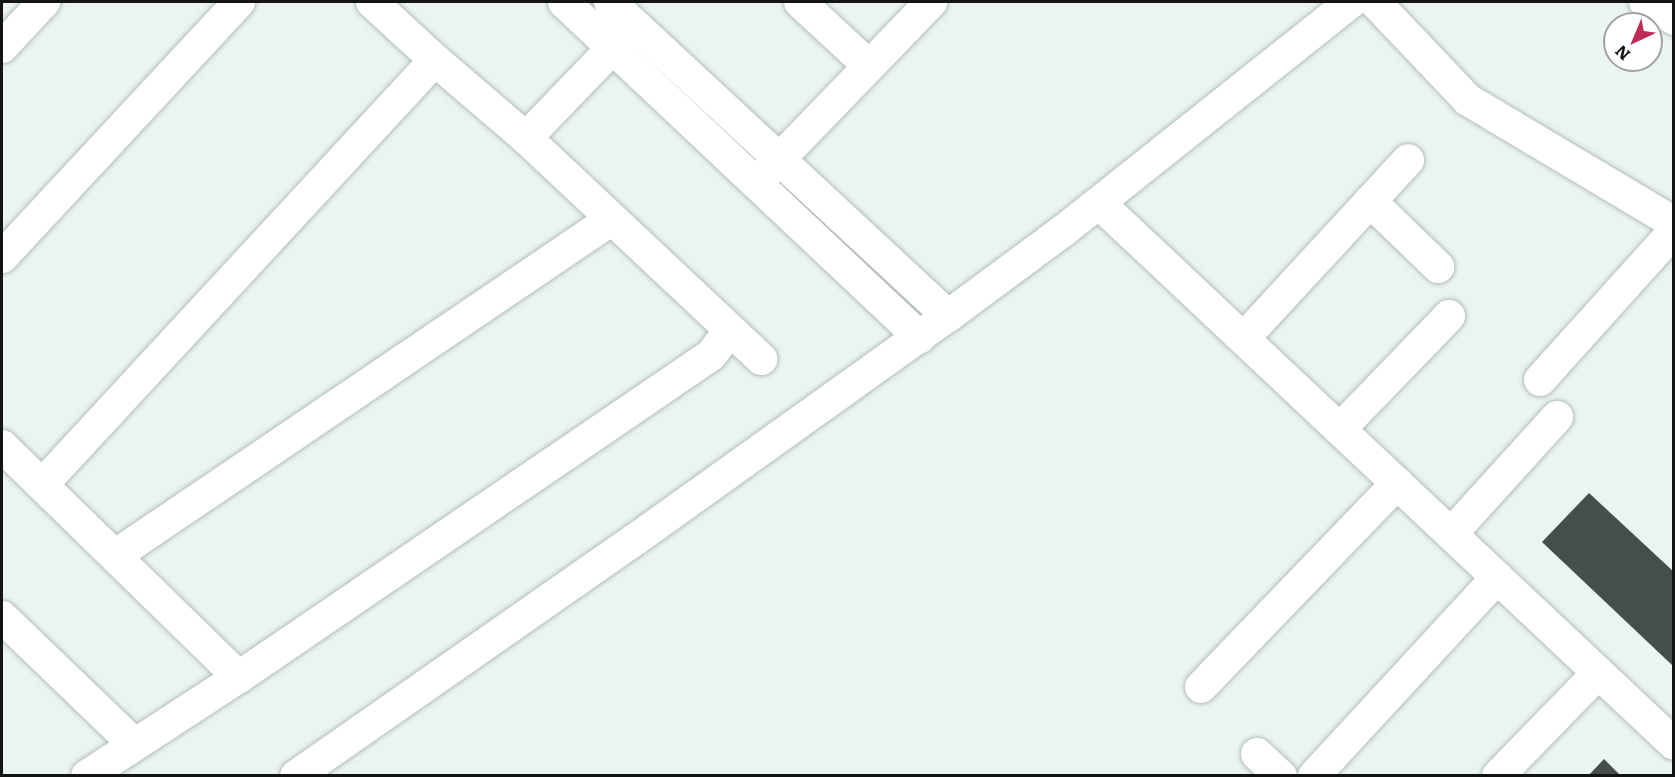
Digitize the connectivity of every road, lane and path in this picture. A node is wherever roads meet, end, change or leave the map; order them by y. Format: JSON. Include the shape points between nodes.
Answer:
{"nodes":[{"id":1,"x":44,"y":2,"type":"edge"},
{"id":2,"x":239,"y":2,"type":"edge"},
{"id":3,"x":372,"y":2,"type":"edge"},
{"id":4,"x":564,"y":2,"type":"edge"},
{"id":5,"x":610,"y":2,"type":"edge"},
{"id":6,"x":800,"y":2,"type":"edge"},
{"id":7,"x":931,"y":2,"type":"edge"},
{"id":8,"x":1351,"y":2,"type":"edge"},
{"id":9,"x":1375,"y":2,"type":"edge"},
{"id":10,"x":1645,"y":2,"type":"edge"},
{"id":11,"x":1674,"y":19,"type":"edge"},
{"id":12,"x":635,"y":24,"type":"junction"},
{"id":13,"x":2,"y":47,"type":"edge"},
{"id":14,"x":613,"y":48,"type":"junction"},
{"id":15,"x":435,"y":60,"type":"junction"},
{"id":16,"x":869,"y":66,"type":"junction"},
{"id":17,"x":526,"y":138,"type":"junction"},
{"id":18,"x":780,"y":158,"type":"junction"},
{"id":19,"x":1408,"y":160,"type":"dead end"},
{"id":20,"x":757,"y":182,"type":"junction"},
{"id":21,"x":1370,"y":201,"type":"junction"},
{"id":22,"x":1099,"y":203,"type":"junction"},
{"id":23,"x":612,"y":219,"type":"junction"},
{"id":24,"x":1674,"y":223,"type":"edge"},
{"id":25,"x":1674,"y":231,"type":"edge"},
{"id":26,"x":2,"y":257,"type":"edge"},
{"id":27,"x":1438,"y":267,"type":"dead end"},
{"id":28,"x":948,"y":316,"type":"junction"},
{"id":29,"x":1449,"y":316,"type":"dead end"},
{"id":30,"x":729,"y":332,"type":"junction"},
{"id":31,"x":920,"y":337,"type":"junction"},
{"id":32,"x":1244,"y":338,"type":"junction"},
{"id":33,"x":761,"y":359,"type":"dead end"},
{"id":34,"x":1540,"y":380,"type":"dead end"},
{"id":35,"x":1557,"y":417,"type":"dead end"},
{"id":36,"x":1340,"y":429,"type":"junction"},
{"id":37,"x":2,"y":446,"type":"edge"},
{"id":38,"x":1396,"y":483,"type":"junction"},
{"id":39,"x":42,"y":485,"type":"junction"},
{"id":40,"x":1451,"y":534,"type":"junction"},
{"id":41,"x":116,"y":555,"type":"junction"},
{"id":42,"x":1497,"y":578,"type":"junction"},
{"id":43,"x":2,"y":617,"type":"edge"},
{"id":44,"x":1598,"y":673,"type":"junction"},
{"id":45,"x":239,"y":677,"type":"junction"},
{"id":46,"x":1201,"y":687,"type":"dead end"},
{"id":47,"x":134,"y":744,"type":"junction"},
{"id":48,"x":1674,"y":744,"type":"edge"},
{"id":49,"x":1257,"y":754,"type":"dead end"},
{"id":50,"x":87,"y":776,"type":"edge"},
{"id":51,"x":296,"y":776,"type":"edge"},
{"id":52,"x":1281,"y":776,"type":"edge"},
{"id":53,"x":1314,"y":776,"type":"edge"},
{"id":54,"x":1498,"y":776,"type":"edge"}],
"edges":[{"from":1,"to":13,"type":"street"},
{"from":2,"to":26,"type":"street"},
{"from":3,"to":15,"type":"street"},
{"from":4,"to":14,"type":"street"},
{"from":5,"to":12,"type":"street"},
{"from":6,"to":16,"type":"street"},
{"from":7,"to":16,"type":"street"},
{"from":8,"to":22,"type":"street"},
{"from":9,"to":24,"type":"street","via":[[1468,100]]},
{"from":10,"to":11,"type":"street"},
{"from":12,"to":14,"type":"street"},
{"from":12,"to":18,"type":"street"},
{"from":14,"to":17,"type":"street"},
{"from":14,"to":20,"type":"street"},
{"from":15,"to":17,"type":"street"},
{"from":15,"to":39,"type":"street"},
{"from":16,"to":18,"type":"street"},
{"from":17,"to":23,"type":"street"},
{"from":18,"to":20,"type":"street"},
{"from":18,"to":28,"type":"street"},
{"from":19,"to":21,"type":"street"},
{"from":20,"to":31,"type":"street"},
{"from":21,"to":27,"type":"street"},
{"from":21,"to":32,"type":"street"},
{"from":22,"to":28,"type":"street"},
{"from":22,"to":32,"type":"street"},
{"from":23,"to":30,"type":"street"},
{"from":23,"to":41,"type":"street"},
{"from":25,"to":34,"type":"street"},
{"from":28,"to":31,"type":"street"},
{"from":29,"to":36,"type":"street"},
{"from":30,"to":33,"type":"street"},
{"from":30,"to":45,"type":"street","via":[[711,355]]},
{"from":31,"to":51,"type":"street"},
{"from":32,"to":36,"type":"street"},
{"from":35,"to":40,"type":"street"},
{"from":36,"to":38,"type":"street"},
{"from":37,"to":39,"type":"street"},
{"from":38,"to":40,"type":"street"},
{"from":38,"to":46,"type":"street"},
{"from":39,"to":41,"type":"street"},
{"from":40,"to":42,"type":"street"},
{"from":41,"to":45,"type":"street"},
{"from":42,"to":44,"type":"street"},
{"from":42,"to":53,"type":"street"},
{"from":43,"to":47,"type":"street"},
{"from":44,"to":48,"type":"street"},
{"from":44,"to":54,"type":"street"},
{"from":45,"to":47,"type":"street"},
{"from":47,"to":50,"type":"street"},
{"from":49,"to":52,"type":"street"}]}
